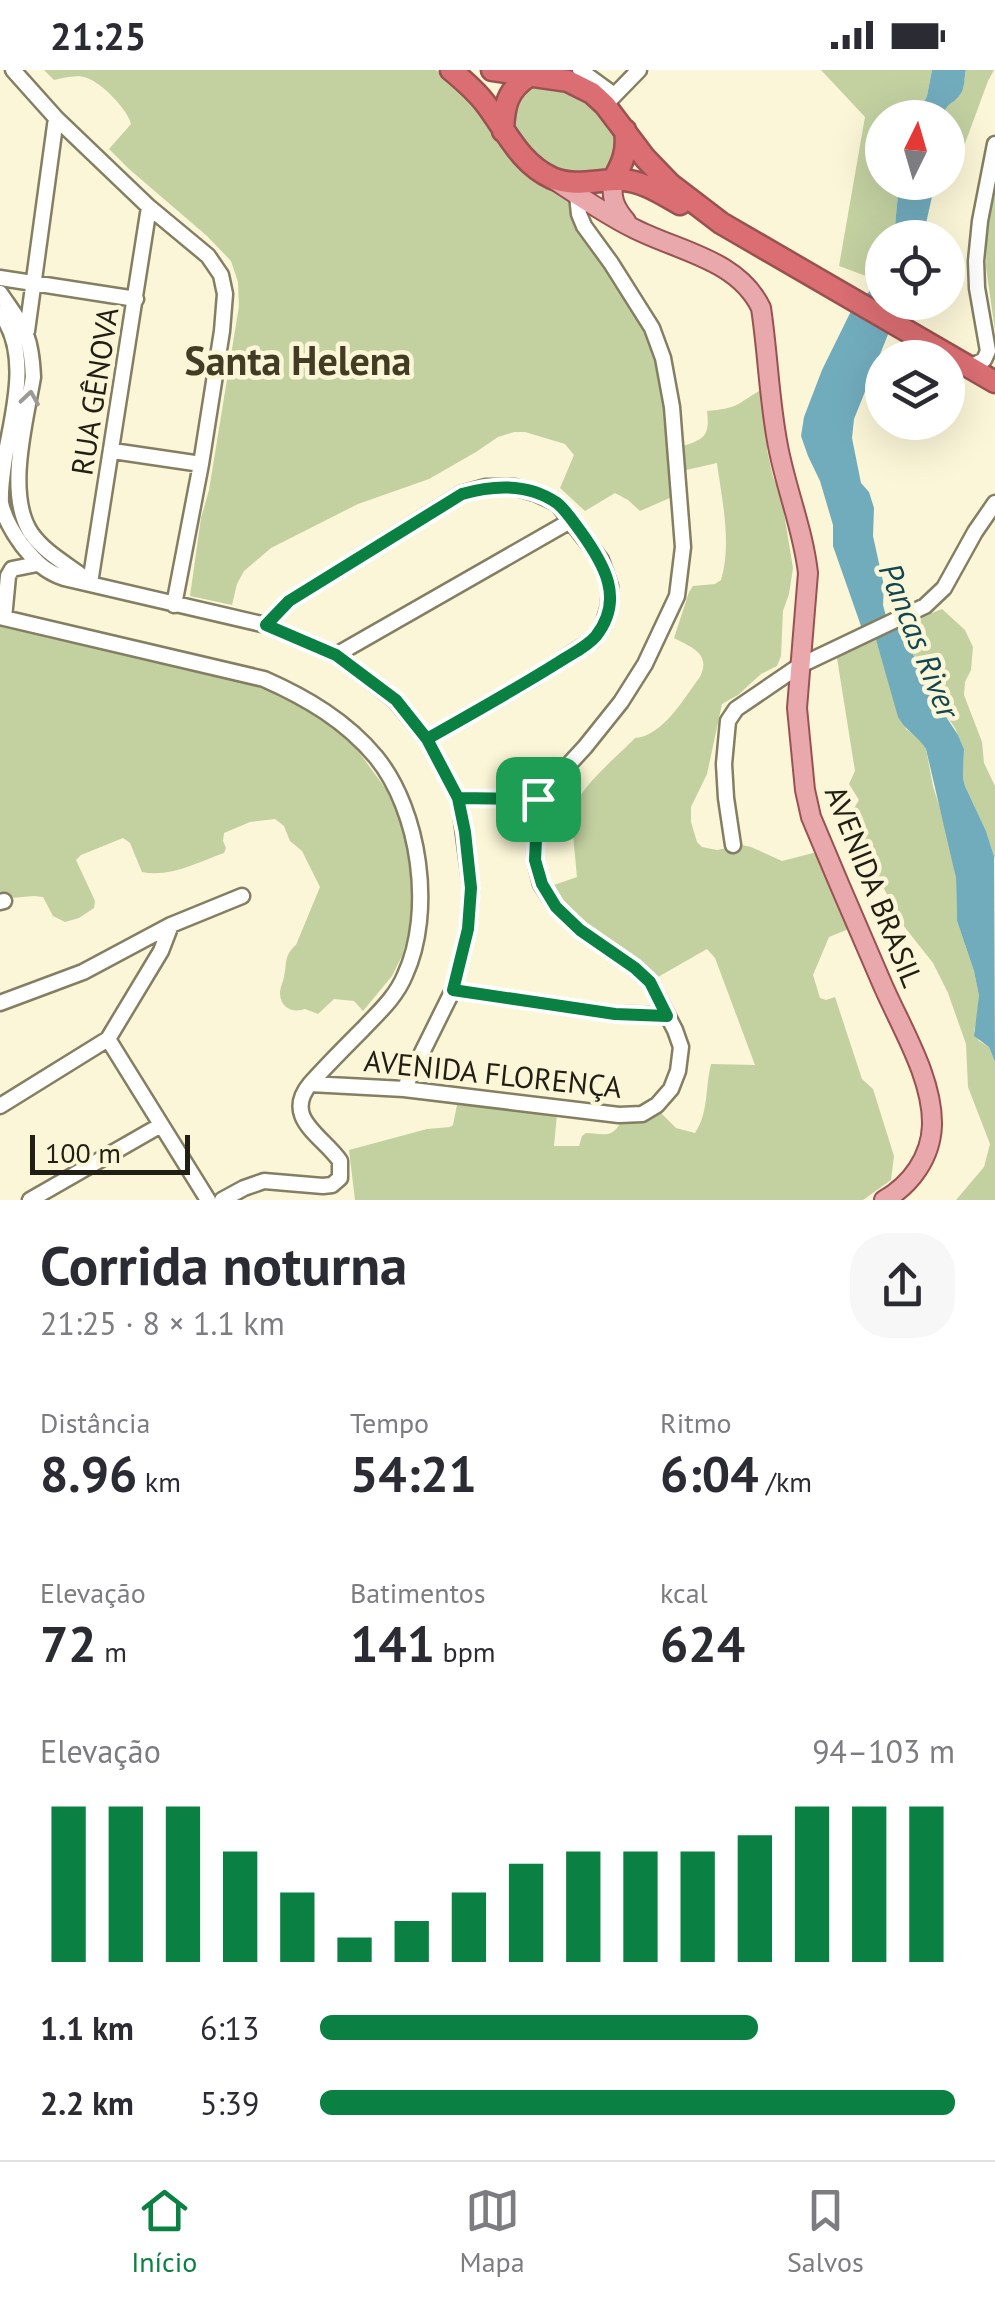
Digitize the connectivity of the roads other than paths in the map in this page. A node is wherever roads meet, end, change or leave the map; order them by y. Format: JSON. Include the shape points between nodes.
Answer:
{"nodes":[{"id":1,"x":13,"y":70,"type":"edge"},
{"id":2,"x":451,"y":70,"type":"edge"},
{"id":3,"x":492,"y":70,"type":"edge"},
{"id":4,"x":580,"y":70,"type":"edge"},
{"id":5,"x":639,"y":70,"type":"edge"},
{"id":6,"x":528,"y":73,"type":"edge"},
{"id":7,"x":610,"y":100,"type":"junction"},
{"id":8,"x":56,"y":118,"type":"junction"},
{"id":9,"x":625,"y":130,"type":"junction"},
{"id":10,"x":504,"y":131,"type":"junction"},
{"id":11,"x":995,"y":144,"type":"edge"},
{"id":12,"x":553,"y":178,"type":"junction"},
{"id":13,"x":614,"y":180,"type":"junction"},
{"id":14,"x":576,"y":195,"type":"junction"},
{"id":15,"x":149,"y":206,"type":"junction"},
{"id":16,"x":720,"y":223,"type":"junction"},
{"id":17,"x":634,"y":228,"type":"junction"},
{"id":18,"x":0,"y":278,"type":"edge"},
{"id":19,"x":33,"y":284,"type":"junction"},
{"id":20,"x":0,"y":294,"type":"edge"},
{"id":21,"x":136,"y":299,"type":"junction"},
{"id":22,"x":0,"y":313,"type":"edge"},
{"id":23,"x":984,"y":326,"type":"junction"},
{"id":24,"x":27,"y":331,"type":"junction"},
{"id":25,"x":995,"y":346,"type":"edge"},
{"id":26,"x":970,"y":367,"type":"junction"},
{"id":27,"x":995,"y":382,"type":"edge"},
{"id":28,"x":113,"y":451,"type":"junction"},
{"id":29,"x":201,"y":464,"type":"junction"},
{"id":30,"x":20,"y":495,"type":"junction"},
{"id":31,"x":995,"y":502,"type":"edge"},
{"id":32,"x":1,"y":507,"type":"edge"},
{"id":33,"x":572,"y":520,"type":"junction"},
{"id":34,"x":37,"y":564,"type":"junction"},
{"id":35,"x":90,"y":583,"type":"junction"},
{"id":36,"x":174,"y":605,"type":"junction"},
{"id":37,"x":2,"y":618,"type":"edge"},
{"id":38,"x":266,"y":625,"type":"junction"},
{"id":39,"x":336,"y":655,"type":"junction"},
{"id":40,"x":799,"y":666,"type":"junction"},
{"id":41,"x":427,"y":739,"type":"junction"},
{"id":42,"x":458,"y":798,"type":"junction"},
{"id":43,"x":538,"y":799,"type":"junction"},
{"id":44,"x":733,"y":845,"type":"dead end"},
{"id":45,"x":242,"y":896,"type":"dead end"},
{"id":46,"x":171,"y":925,"type":"junction"},
{"id":47,"x":453,"y":990,"type":"junction"},
{"id":48,"x":0,"y":1003,"type":"edge"},
{"id":49,"x":667,"y":1016,"type":"junction"},
{"id":50,"x":108,"y":1039,"type":"junction"},
{"id":51,"x":310,"y":1084,"type":"junction"},
{"id":52,"x":404,"y":1089,"type":"junction"},
{"id":53,"x":0,"y":1106,"type":"edge"},
{"id":54,"x":161,"y":1125,"type":"junction"},
{"id":55,"x":30,"y":1200,"type":"edge"},
{"id":56,"x":208,"y":1200,"type":"edge"},
{"id":57,"x":222,"y":1200,"type":"edge"},
{"id":58,"x":884,"y":1200,"type":"edge"}],
"edges":[{"from":1,"to":8,"type":"street"},
{"from":2,"to":10,"type":"highway"},
{"from":3,"to":6,"type":"highway"},
{"from":4,"to":7,"type":"street"},
{"from":5,"to":7,"type":"street"},
{"from":6,"to":7,"type":"highway"},
{"from":6,"to":10,"type":"highway","via":[[506,100]]},
{"from":7,"to":9,"type":"highway"},
{"from":8,"to":15,"type":"street"},
{"from":8,"to":19,"type":"street"},
{"from":9,"to":13,"type":"highway","via":[[627,146]]},
{"from":9,"to":16,"type":"highway","via":[[670,184]]},
{"from":10,"to":12,"type":"highway","via":[[527,161]]},
{"from":11,"to":23,"type":"street","via":[[976,261]]},
{"from":12,"to":13,"type":"highway"},
{"from":12,"to":14,"type":"main road","name":"AVENIDA BRASIL"},
{"from":13,"to":16,"type":"highway","via":[[652,189]]},
{"from":13,"to":17,"type":"main road","via":[[616,210]]},
{"from":14,"to":17,"type":"main road","name":"AVENIDA BRASIL"},
{"from":14,"to":43,"type":"street","via":[[584,226],[652,328],[663,358],[683,547],[677,596],[646,664]]},
{"from":15,"to":21,"type":"street","name":"RUA GÊNOVA"},
{"from":15,"to":29,"type":"street","via":[[208,256],[225,294]]},
{"from":16,"to":26,"type":"highway"},
{"from":17,"to":40,"type":"main road","name":"AVENIDA BRASIL","via":[[740,278],[761,308],[775,433],[808,573]]},
{"from":18,"to":19,"type":"street"},
{"from":19,"to":21,"type":"street"},
{"from":19,"to":24,"type":"street"},
{"from":20,"to":24,"type":"street"},
{"from":21,"to":28,"type":"street","name":"RUA GÊNOVA"},
{"from":22,"to":32,"type":"street","via":[[14,343],[17,378]]},
{"from":23,"to":25,"type":"street"},
{"from":23,"to":26,"type":"street","via":[[987,356]]},
{"from":30,"to":24,"type":"street","one_way":true,"via":[[33,376]]},
{"from":26,"to":27,"type":"highway"},
{"from":28,"to":29,"type":"street"},
{"from":28,"to":35,"type":"street","name":"RUA GÊNOVA"},
{"from":29,"to":36,"type":"street"},
{"from":30,"to":32,"type":"street"},
{"from":30,"to":35,"type":"street","via":[[32,533]]},
{"from":31,"to":40,"type":"street","via":[[944,588],[925,606]]},
{"from":32,"to":34,"type":"street"},
{"from":33,"to":38,"type":"street","via":[[558,504],[514,487],[462,494],[289,601]]},
{"from":33,"to":39,"type":"street"},
{"from":33,"to":41,"type":"street","via":[[602,560],[610,586],[603,626],[593,640]]},
{"from":34,"to":35,"type":"street"},
{"from":34,"to":37,"type":"street","via":[[12,569]]},
{"from":35,"to":36,"type":"street"},
{"from":36,"to":38,"type":"street"},
{"from":37,"to":51,"type":"street","via":[[264,679],[330,713],[387,772],[416,842],[414,950],[388,1003]]},
{"from":38,"to":39,"type":"street"},
{"from":39,"to":41,"type":"street","via":[[396,700]]},
{"from":40,"to":44,"type":"street","via":[[728,721],[724,764]]},
{"from":40,"to":58,"type":"main road","name":"AVENIDA BRASIL","via":[[800,748],[811,817],[916,1055],[931,1108],[929,1148],[919,1169]]},
{"from":41,"to":42,"type":"street"},
{"from":42,"to":43,"type":"street"},
{"from":42,"to":47,"type":"street","via":[[471,888]]},
{"from":43,"to":49,"type":"street","name":"AVENIDA FLORENÇA","via":[[535,860],[542,884],[580,930],[650,982]]},
{"from":45,"to":46,"type":"street"},
{"from":46,"to":48,"type":"street","via":[[82,972]]},
{"from":46,"to":50,"type":"street"},
{"from":47,"to":49,"type":"street"},
{"from":47,"to":52,"type":"street"},
{"from":49,"to":52,"type":"street","name":"AVENIDA FLORENÇA","via":[[680,1047],[678,1071],[657,1106],[642,1114]]},
{"from":50,"to":53,"type":"street"},
{"from":50,"to":54,"type":"street"},
{"from":51,"to":52,"type":"street","name":"AVENIDA FLORENÇA"},
{"from":51,"to":57,"type":"street","via":[[300,1108],[308,1127],[340,1161],[340,1178],[323,1186],[264,1180]]},
{"from":54,"to":55,"type":"street"},
{"from":54,"to":56,"type":"street"}]}
